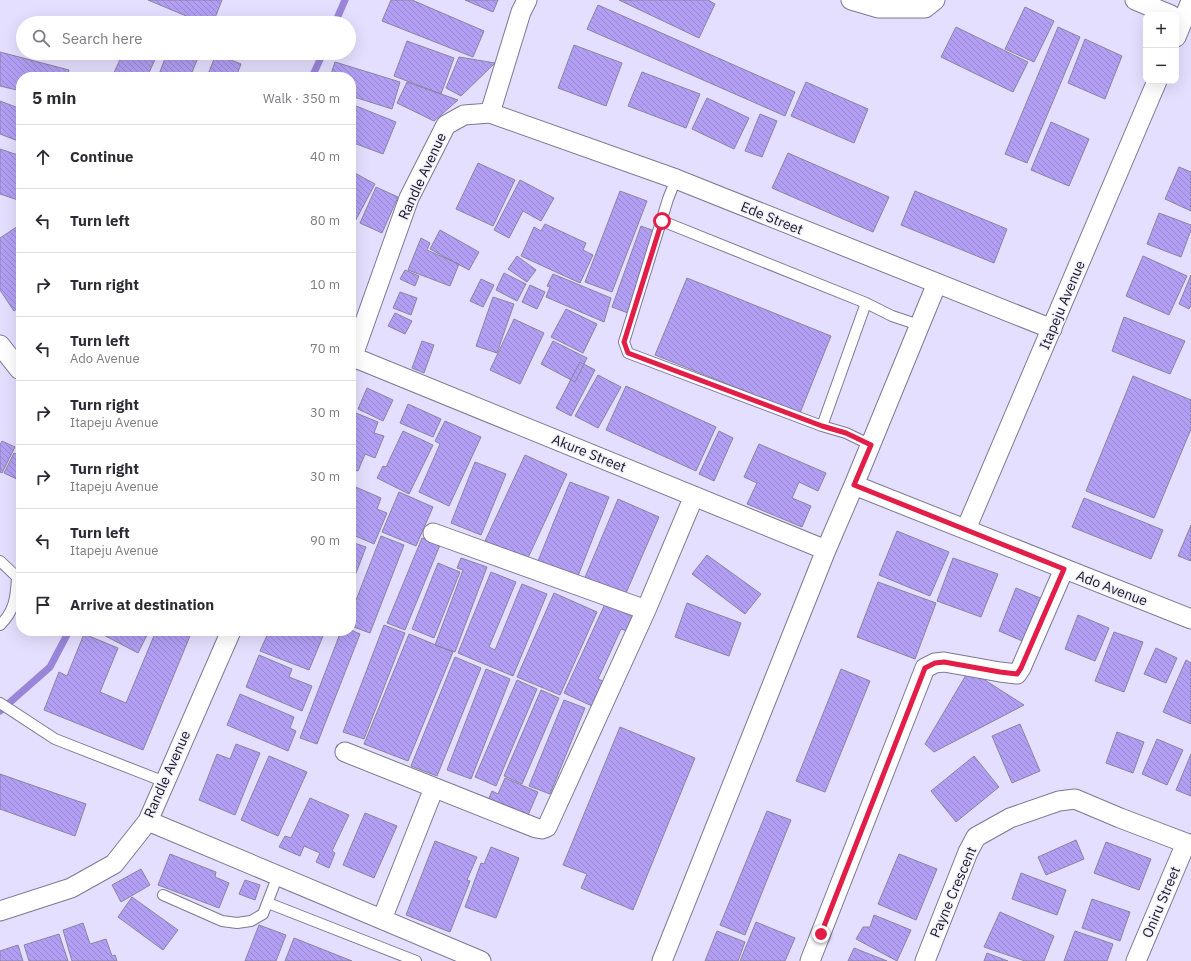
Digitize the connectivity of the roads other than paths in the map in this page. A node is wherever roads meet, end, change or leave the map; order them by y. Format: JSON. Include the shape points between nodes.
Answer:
{"nodes":[{"id":1,"x":527,"y":0,"type":"edge"},
{"id":2,"x":851,"y":0,"type":"edge"},
{"id":3,"x":935,"y":0,"type":"edge"},
{"id":4,"x":1135,"y":0,"type":"edge"},
{"id":5,"x":1191,"y":1,"type":"edge"},
{"id":6,"x":1157,"y":12,"type":"edge"},
{"id":7,"x":1179,"y":18,"type":"edge"},
{"id":8,"x":1156,"y":84,"type":"edge"},
{"id":9,"x":490,"y":113,"type":"junction"},
{"id":10,"x":676,"y":179,"type":"junction"},
{"id":11,"x":662,"y":221,"type":"junction"},
{"id":12,"x":937,"y":283,"type":"junction"},
{"id":13,"x":866,"y":303,"type":"junction"},
{"id":14,"x":919,"y":325,"type":"junction"},
{"id":15,"x":1052,"y":329,"type":"junction"},
{"id":16,"x":0,"y":345,"type":"edge"},
{"id":17,"x":356,"y":348,"type":"edge"},
{"id":18,"x":356,"y":361,"type":"edge"},
{"id":19,"x":16,"y":365,"type":"edge"},
{"id":20,"x":822,"y":426,"type":"junction"},
{"id":21,"x":871,"y":445,"type":"junction"},
{"id":22,"x":854,"y":485,"type":"junction"},
{"id":23,"x":694,"y":496,"type":"junction"},
{"id":24,"x":966,"y":530,"type":"junction"},
{"id":25,"x":433,"y":533,"type":"dead end"},
{"id":26,"x":826,"y":550,"type":"junction"},
{"id":27,"x":0,"y":561,"type":"edge"},
{"id":28,"x":1064,"y":569,"type":"junction"},
{"id":29,"x":16,"y":576,"type":"edge"},
{"id":30,"x":16,"y":588,"type":"edge"},
{"id":31,"x":646,"y":610,"type":"junction"},
{"id":32,"x":1191,"y":619,"type":"edge"},
{"id":33,"x":0,"y":625,"type":"edge"},
{"id":34,"x":229,"y":636,"type":"edge"},
{"id":35,"x":0,"y":703,"type":"edge"},
{"id":36,"x":345,"y":752,"type":"dead end"},
{"id":37,"x":165,"y":782,"type":"junction"},
{"id":38,"x":434,"y":788,"type":"junction"},
{"id":39,"x":148,"y":821,"type":"junction"},
{"id":40,"x":1188,"y":844,"type":"edge"},
{"id":41,"x":278,"y":876,"type":"junction"},
{"id":42,"x":163,"y":895,"type":"dead end"},
{"id":43,"x":268,"y":903,"type":"junction"},
{"id":44,"x":0,"y":911,"type":"edge"},
{"id":45,"x":382,"y":919,"type":"junction"},
{"id":46,"x":469,"y":959,"type":"edge"},
{"id":47,"x":416,"y":961,"type":"edge"},
{"id":48,"x":662,"y":961,"type":"edge"},
{"id":49,"x":810,"y":961,"type":"edge"},
{"id":50,"x":925,"y":961,"type":"edge"},
{"id":51,"x":1136,"y":961,"type":"edge"}],
"edges":[{"from":1,"to":9,"type":"street"},
{"from":2,"to":3,"type":"street","via":[[878,8],[925,8]]},
{"from":4,"to":6,"type":"street"},
{"from":5,"to":7,"type":"street"},
{"from":8,"to":15,"type":"street","name":"Itapeju Avenue"},
{"from":9,"to":10,"type":"street","name":"Ede Street"},
{"from":9,"to":17,"type":"street","name":"Randle Avenue","via":[[464,115],[446,125],[409,198]]},
{"from":10,"to":11,"type":"lane"},
{"from":10,"to":12,"type":"street","name":"Ede Street"},
{"from":11,"to":13,"type":"lane"},
{"from":11,"to":20,"type":"lane","via":[[624,342],[628,353]]},
{"from":12,"to":14,"type":"street"},
{"from":12,"to":15,"type":"street","name":"Ede Street"},
{"from":13,"to":14,"type":"lane","via":[[892,316]]},
{"from":13,"to":20,"type":"lane"},
{"from":14,"to":21,"type":"street"},
{"from":15,"to":24,"type":"street","name":"Itapeju Avenue"},
{"from":16,"to":19,"type":"street"},
{"from":18,"to":23,"type":"street","name":"Akure Street"},
{"from":20,"to":21,"type":"lane","via":[[846,433]]},
{"from":21,"to":22,"type":"street"},
{"from":22,"to":24,"type":"street","name":"Ado Avenue"},
{"from":22,"to":26,"type":"street"},
{"from":23,"to":26,"type":"street","name":"Akure Street"},
{"from":23,"to":31,"type":"street"},
{"from":24,"to":28,"type":"street","name":"Ado Avenue"},
{"from":25,"to":31,"type":"street"},
{"from":26,"to":48,"type":"street"},
{"from":27,"to":29,"type":"lane"},
{"from":28,"to":32,"type":"street","name":"Ado Avenue"},
{"from":28,"to":49,"type":"street","via":[[1017,674],[944,662],[925,668]]},
{"from":30,"to":33,"type":"lane","via":[[15,599],[6,619]]},
{"from":31,"to":38,"type":"street","via":[[547,827],[536,828]]},
{"from":34,"to":37,"type":"street","name":"Randle Avenue"},
{"from":35,"to":37,"type":"lane","via":[[55,739]]},
{"from":36,"to":38,"type":"street"},
{"from":37,"to":39,"type":"street","name":"Randle Avenue"},
{"from":38,"to":45,"type":"street"},
{"from":39,"to":41,"type":"street"},
{"from":39,"to":44,"type":"street","name":"Randle Avenue","via":[[114,864],[71,888]]},
{"from":40,"to":50,"type":"street","name":"Payne Crescent","via":[[1075,798],[1010,818],[976,837]]},
{"from":40,"to":51,"type":"street","name":"Oniru Street"},
{"from":41,"to":43,"type":"lane"},
{"from":41,"to":45,"type":"street"},
{"from":42,"to":43,"type":"lane","via":[[222,921],[237,923],[257,918],[263,914]]},
{"from":43,"to":47,"type":"lane"},
{"from":45,"to":46,"type":"street"}]}
